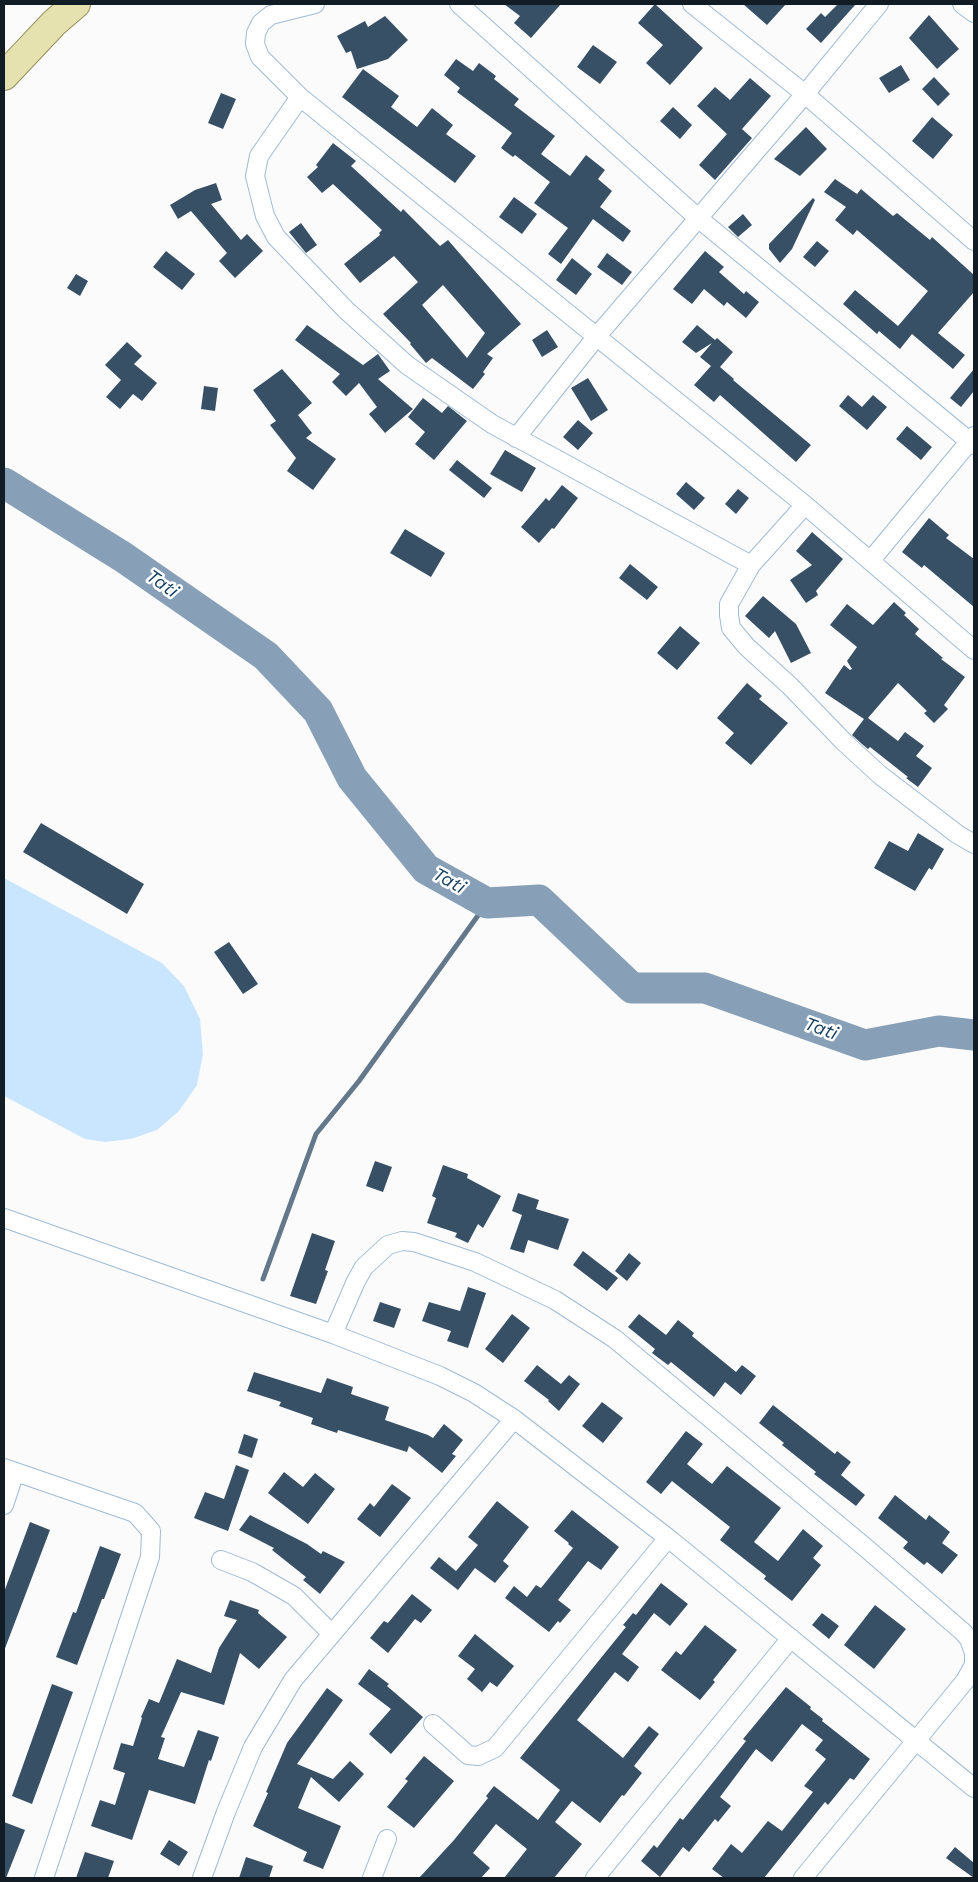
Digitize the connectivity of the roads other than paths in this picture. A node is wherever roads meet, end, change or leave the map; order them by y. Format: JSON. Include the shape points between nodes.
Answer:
{"nodes":[{"id":1,"x":76,"y":4,"type":"edge"},
{"id":2,"x":315,"y":4,"type":"edge"},
{"id":3,"x":459,"y":4,"type":"edge"},
{"id":4,"x":692,"y":4,"type":"edge"},
{"id":5,"x":879,"y":4,"type":"edge"},
{"id":6,"x":962,"y":4,"type":"edge"},
{"id":7,"x":974,"y":13,"type":"edge"},
{"id":8,"x":4,"y":76,"type":"edge"},
{"id":9,"x":805,"y":94,"type":"junction"},
{"id":10,"x":300,"y":97,"type":"junction"},
{"id":11,"x":698,"y":218,"type":"junction"},
{"id":12,"x":974,"y":241,"type":"edge"},
{"id":13,"x":597,"y":336,"type":"junction"},
{"id":14,"x":516,"y":438,"type":"junction"},
{"id":15,"x":973,"y":441,"type":"edge"},
{"id":16,"x":805,"y":505,"type":"junction"},
{"id":17,"x":871,"y":560,"type":"junction"},
{"id":18,"x":751,"y":565,"type":"junction"},
{"id":19,"x":974,"y":650,"type":"edge"},
{"id":20,"x":974,"y":844,"type":"edge"},
{"id":21,"x":4,"y":1218,"type":"edge"},
{"id":22,"x":333,"y":1334,"type":"junction"},
{"id":23,"x":514,"y":1419,"type":"junction"},
{"id":24,"x":10,"y":1470,"type":"edge"},
{"id":25,"x":4,"y":1505,"type":"edge"},
{"id":26,"x":668,"y":1538,"type":"junction"},
{"id":27,"x":220,"y":1560,"type":"dead end"},
{"id":28,"x":332,"y":1634,"type":"junction"},
{"id":29,"x":790,"y":1638,"type":"junction"},
{"id":30,"x":433,"y":1724,"type":"dead end"},
{"id":31,"x":916,"y":1741,"type":"junction"},
{"id":32,"x":974,"y":1788,"type":"edge"},
{"id":33,"x":387,"y":1839,"type":"dead end"},
{"id":34,"x":44,"y":1878,"type":"edge"},
{"id":35,"x":202,"y":1878,"type":"edge"},
{"id":36,"x":372,"y":1878,"type":"edge"},
{"id":37,"x":595,"y":1878,"type":"edge"},
{"id":38,"x":803,"y":1878,"type":"edge"}],
"edges":[{"from":1,"to":8,"type":"main road"},
{"from":2,"to":10,"type":"street","via":[[271,14],[256,33],[255,44],[260,57]]},
{"from":3,"to":11,"type":"street"},
{"from":4,"to":9,"type":"street"},
{"from":5,"to":9,"type":"street"},
{"from":6,"to":7,"type":"street"},
{"from":9,"to":11,"type":"street"},
{"from":9,"to":12,"type":"street"},
{"from":10,"to":13,"type":"street"},
{"from":10,"to":14,"type":"street","via":[[259,156],[256,176],[265,216],[276,237],[346,310],[407,365]]},
{"from":11,"to":13,"type":"street"},
{"from":11,"to":15,"type":"street"},
{"from":13,"to":14,"type":"street"},
{"from":13,"to":16,"type":"street"},
{"from":14,"to":18,"type":"street"},
{"from":15,"to":17,"type":"street"},
{"from":16,"to":17,"type":"street"},
{"from":16,"to":18,"type":"street"},
{"from":17,"to":19,"type":"street"},
{"from":18,"to":20,"type":"street","via":[[729,604],[731,628],[737,637],[880,775]]},
{"from":21,"to":22,"type":"street"},
{"from":22,"to":23,"type":"street","via":[[440,1376]]},
{"from":22,"to":31,"type":"street","via":[[364,1266],[388,1245],[402,1241],[475,1262],[555,1300],[614,1339],[866,1548],[969,1639],[974,1653],[970,1673]]},
{"from":23,"to":26,"type":"street"},
{"from":23,"to":28,"type":"street"},
{"from":24,"to":25,"type":"street"},
{"from":24,"to":34,"type":"street","via":[[135,1513],[151,1531],[150,1557]]},
{"from":26,"to":29,"type":"street"},
{"from":26,"to":30,"type":"street","via":[[495,1748],[478,1756],[468,1755]]},
{"from":27,"to":28,"type":"street","via":[[252,1572],[294,1596]]},
{"from":28,"to":35,"type":"street","via":[[293,1680],[253,1747]]},
{"from":29,"to":31,"type":"street"},
{"from":29,"to":37,"type":"street"},
{"from":31,"to":32,"type":"street"},
{"from":31,"to":38,"type":"street"},
{"from":33,"to":36,"type":"street"}]}
